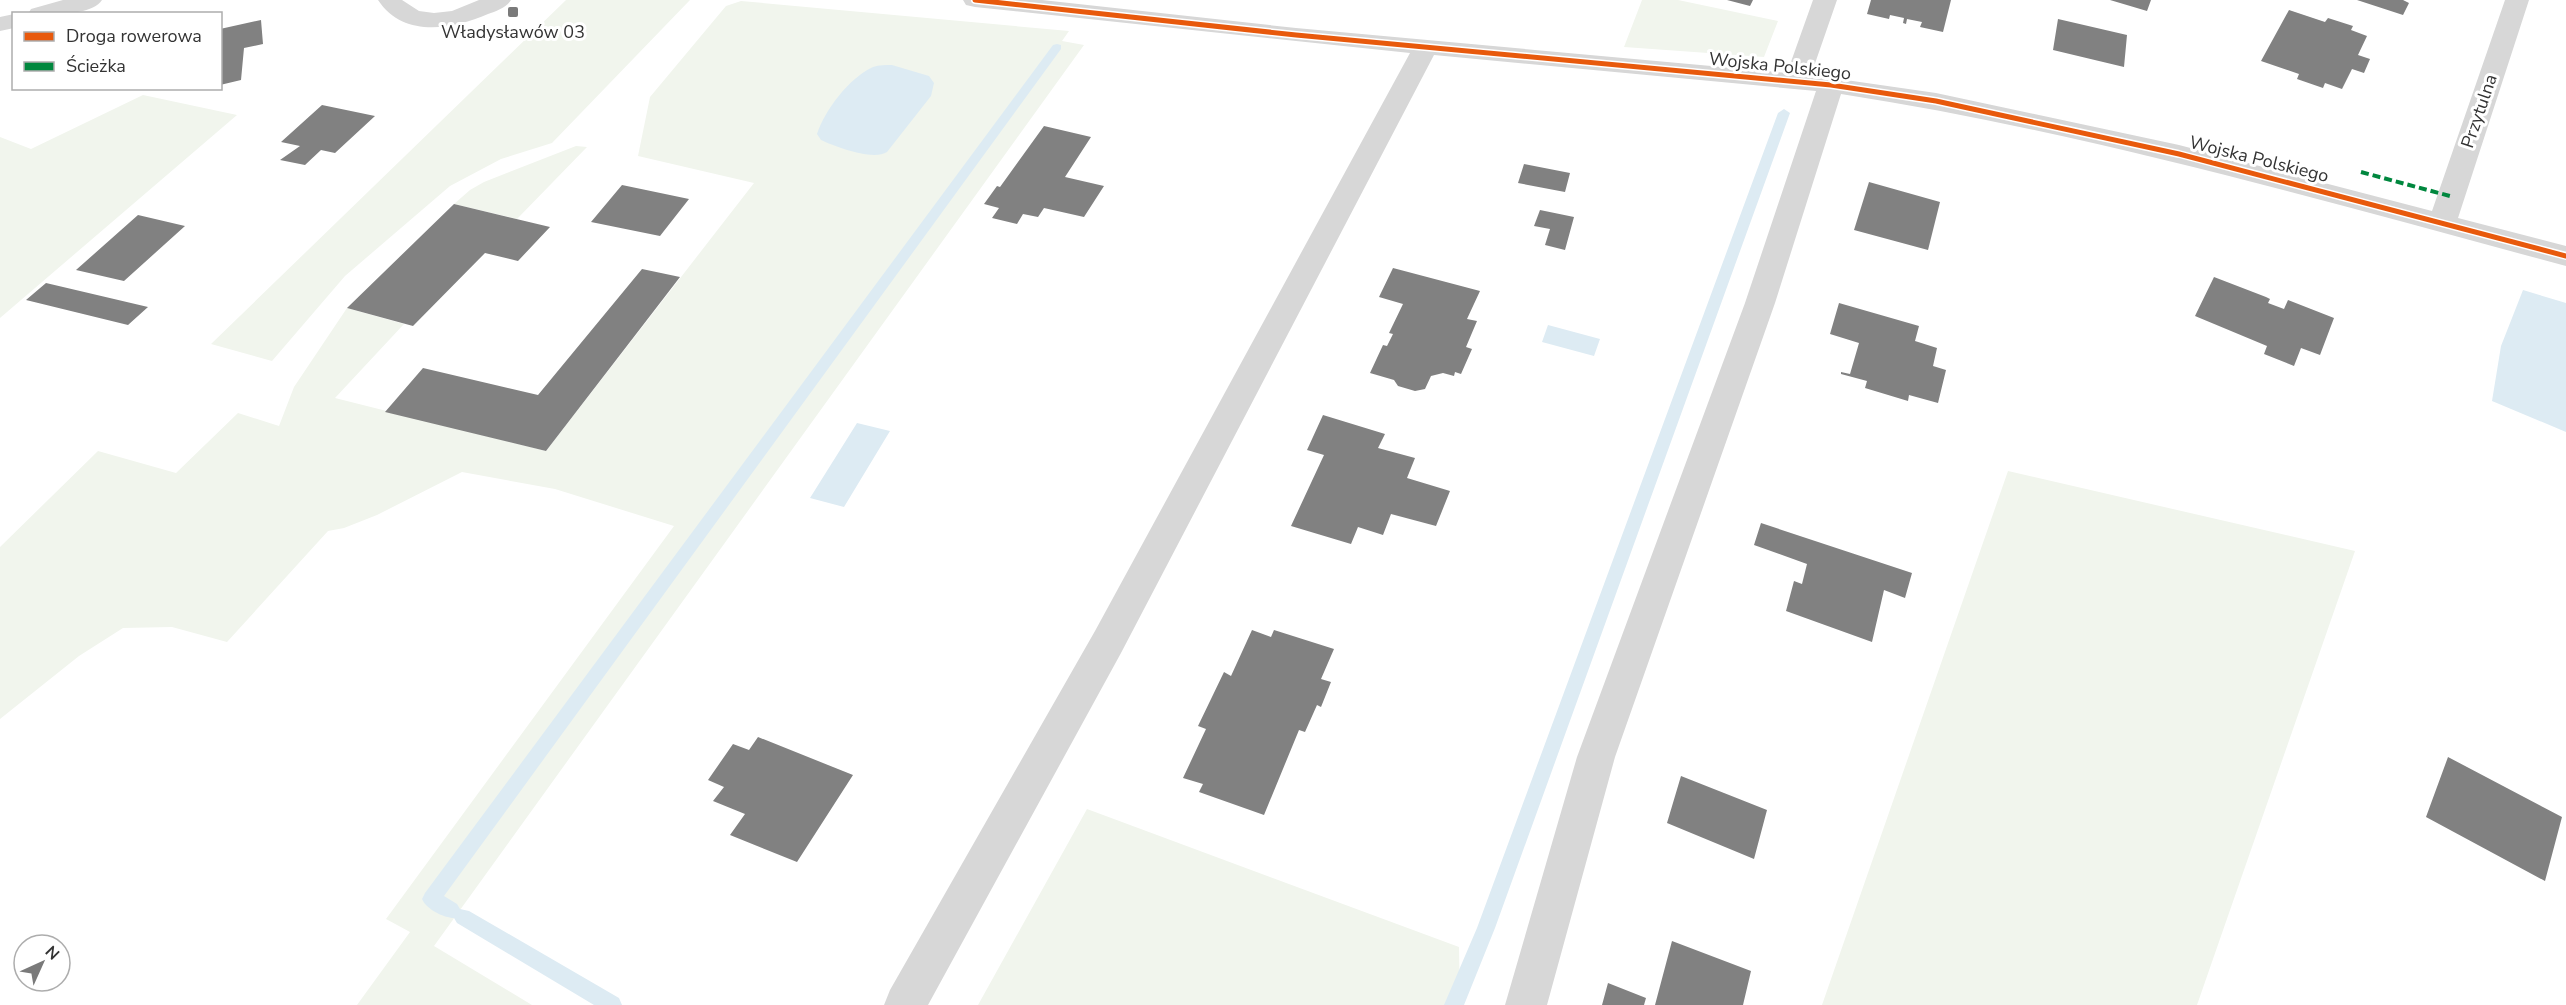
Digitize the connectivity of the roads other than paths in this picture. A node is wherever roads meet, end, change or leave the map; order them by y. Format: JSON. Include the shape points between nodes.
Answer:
{"nodes":[{"id":1,"x":90,"y":0,"type":"edge"},
{"id":2,"x":390,"y":0,"type":"edge"},
{"id":3,"x":499,"y":0,"type":"edge"},
{"id":4,"x":975,"y":0,"type":"edge"},
{"id":5,"x":1825,"y":0,"type":"edge"},
{"id":6,"x":2517,"y":0,"type":"edge"},
{"id":7,"x":1162,"y":10,"type":"edge"},
{"id":8,"x":47,"y":12,"type":"edge"},
{"id":9,"x":1426,"y":47,"type":"junction"},
{"id":10,"x":1796,"y":82,"type":"junction"},
{"id":11,"x":1831,"y":85,"type":"junction"},
{"id":12,"x":2443,"y":223,"type":"junction"},
{"id":13,"x":2566,"y":256,"type":"edge"},
{"id":14,"x":905,"y":1005,"type":"edge"},
{"id":15,"x":1526,"y":1005,"type":"edge"}],
"edges":[{"from":1,"to":8,"type":"street"},
{"from":2,"to":3,"type":"street","via":[[399,12],[411,17],[442,20],[464,16]]},
{"from":4,"to":7,"type":"street","name":"Wojska Polskiego"},
{"from":5,"to":10,"type":"street"},
{"from":6,"to":12,"type":"street","name":"Przytulna"},
{"from":7,"to":9,"type":"street","name":"Wojska Polskiego"},
{"from":9,"to":10,"type":"street","name":"Wojska Polskiego"},
{"from":9,"to":14,"type":"street","via":[[1108,642]]},
{"from":10,"to":11,"type":"street","name":"Wojska Polskiego"},
{"from":11,"to":12,"type":"street","name":"Wojska Polskiego","via":[[1936,101],[2179,154]]},
{"from":11,"to":15,"type":"street","via":[[1760,303],[1596,757]]},
{"from":12,"to":13,"type":"street","name":"Wojska Polskiego"}]}
